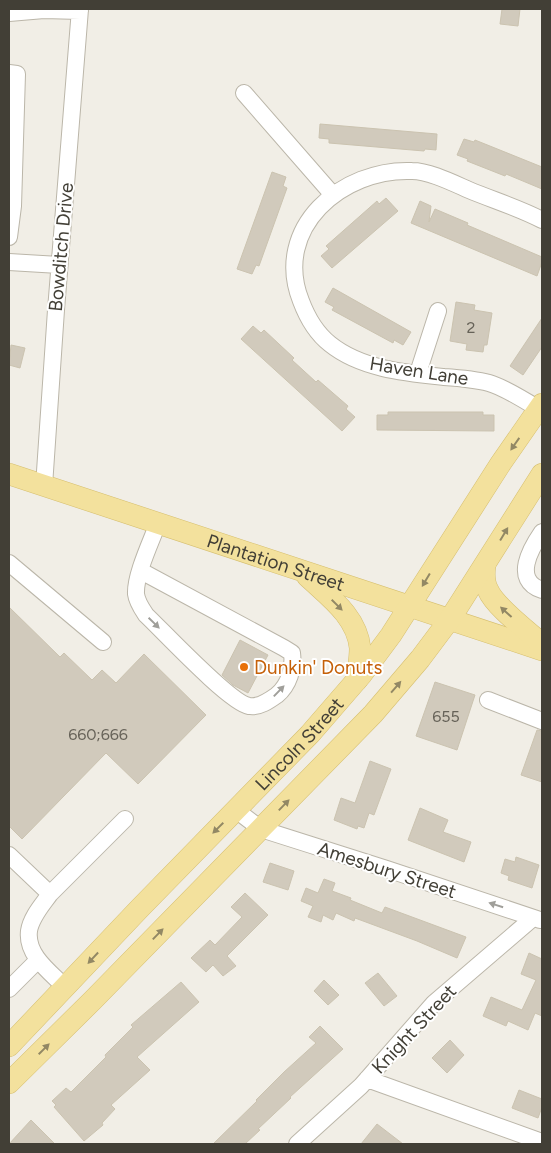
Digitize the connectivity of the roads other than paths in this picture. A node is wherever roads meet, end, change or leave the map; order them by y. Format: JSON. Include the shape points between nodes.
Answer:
{"nodes":[{"id":1,"x":80,"y":10,"type":"edge"},
{"id":2,"x":9,"y":13,"type":"edge"},
{"id":3,"x":9,"y":73,"type":"edge"},
{"id":4,"x":244,"y":93,"type":"dead end"},
{"id":5,"x":333,"y":195,"type":"junction"},
{"id":6,"x":542,"y":220,"type":"edge"},
{"id":7,"x":9,"y":237,"type":"edge"},
{"id":8,"x":9,"y":262,"type":"edge"},
{"id":9,"x":59,"y":265,"type":"junction"},
{"id":10,"x":438,"y":311,"type":"dead end"},
{"id":11,"x":418,"y":373,"type":"junction"},
{"id":12,"x":541,"y":408,"type":"edge"},
{"id":13,"x":9,"y":474,"type":"edge"},
{"id":14,"x":542,"y":474,"type":"edge"},
{"id":15,"x":44,"y":486,"type":"junction"},
{"id":16,"x":158,"y":523,"type":"junction"},
{"id":17,"x":542,"y":532,"type":"edge"},
{"id":18,"x":9,"y":562,"type":"edge"},
{"id":19,"x":485,"y":566,"type":"junction"},
{"id":20,"x":302,"y":571,"type":"junction"},
{"id":21,"x":139,"y":575,"type":"junction"},
{"id":22,"x":542,"y":590,"type":"edge"},
{"id":23,"x":410,"y":606,"type":"junction"},
{"id":24,"x":450,"y":619,"type":"junction"},
{"id":25,"x":103,"y":642,"type":"dead end"},
{"id":26,"x":542,"y":644,"type":"edge"},
{"id":27,"x":542,"y":650,"type":"edge"},
{"id":28,"x":357,"y":680,"type":"junction"},
{"id":29,"x":488,"y":700,"type":"dead end"},
{"id":30,"x":542,"y":721,"type":"edge"},
{"id":31,"x":236,"y":810,"type":"junction"},
{"id":32,"x":125,"y":819,"type":"dead end"},
{"id":33,"x":261,"y":829,"type":"junction"},
{"id":34,"x":9,"y":854,"type":"edge"},
{"id":35,"x":50,"y":894,"type":"junction"},
{"id":36,"x":537,"y":919,"type":"edge"},
{"id":37,"x":38,"y":960,"type":"junction"},
{"id":38,"x":65,"y":987,"type":"junction"},
{"id":39,"x":9,"y":989,"type":"edge"},
{"id":40,"x":86,"y":1007,"type":"junction"},
{"id":41,"x":9,"y":1046,"type":"edge"},
{"id":42,"x":9,"y":1052,"type":"edge"},
{"id":43,"x":25,"y":1068,"type":"junction"},
{"id":44,"x":367,"y":1079,"type":"junction"},
{"id":45,"x":9,"y":1083,"type":"edge"},
{"id":46,"x":542,"y":1142,"type":"edge"},
{"id":47,"x":297,"y":1144,"type":"edge"}],
"edges":[{"from":1,"to":2,"type":"street"},
{"from":1,"to":9,"type":"street","name":"Bowditch Drive"},
{"from":3,"to":7,"type":"street","via":[[17,74]]},
{"from":4,"to":5,"type":"street"},
{"from":5,"to":6,"type":"street","name":"Haven Lane","via":[[371,176],[414,170]]},
{"from":5,"to":11,"type":"street","name":"Haven Lane","via":[[303,229],[295,250],[293,272],[305,311],[324,338],[346,355],[366,364]]},
{"from":8,"to":9,"type":"street"},
{"from":9,"to":15,"type":"street","name":"Bowditch Drive"},
{"from":10,"to":11,"type":"street"},
{"from":11,"to":12,"type":"street","name":"Haven Lane","via":[[491,383]]},
{"from":12,"to":23,"type":"main road","name":"Lincoln Street","one_way":true},
{"from":13,"to":15,"type":"main road","name":"Plantation Street"},
{"from":19,"to":14,"type":"main road","name":"Lincoln Street","one_way":true},
{"from":15,"to":16,"type":"main road","name":"Plantation Street"},
{"from":16,"to":20,"type":"main road","name":"Plantation Street"},
{"from":16,"to":21,"type":"street"},
{"from":17,"to":22,"type":"street","via":[[526,561],[530,581]]},
{"from":18,"to":25,"type":"street"},
{"from":19,"to":24,"type":"main road","name":"Lincoln Street"},
{"from":26,"to":19,"type":"main road","one_way":true,"via":[[498,605],[488,591]]},
{"from":20,"to":23,"type":"main road","name":"Plantation Street"},
{"from":20,"to":28,"type":"main road","one_way":true,"via":[[349,617],[360,649]]},
{"from":21,"to":21,"type":"street","one_way":true,"via":[[136,595],[146,615],[239,702],[251,707],[263,704],[279,693],[289,680],[292,653]]},
{"from":23,"to":24,"type":"main road","name":"Plantation Street"},
{"from":23,"to":28,"type":"main road","name":"Lincoln Street"},
{"from":24,"to":27,"type":"main road","name":"Plantation Street"},
{"from":33,"to":24,"type":"main road","name":"Lincoln Street","one_way":true,"via":[[373,714]]},
{"from":28,"to":31,"type":"main road","name":"Lincoln Street"},
{"from":29,"to":30,"type":"street"},
{"from":31,"to":33,"type":"street","name":"Amesbury Street"},
{"from":31,"to":38,"type":"main road","name":"Lincoln Street","one_way":true},
{"from":32,"to":35,"type":"street"},
{"from":36,"to":33,"type":"street","name":"Amesbury Street","one_way":true},
{"from":40,"to":33,"type":"main road","name":"Lincoln Street","one_way":true},
{"from":34,"to":35,"type":"street"},
{"from":35,"to":37,"type":"street","via":[[29,930],[31,949]]},
{"from":36,"to":44,"type":"street","name":"Knight Street","via":[[434,1003]]},
{"from":37,"to":38,"type":"street"},
{"from":37,"to":39,"type":"street"},
{"from":38,"to":40,"type":"main road"},
{"from":38,"to":41,"type":"main road","name":"Lincoln Street"},
{"from":43,"to":40,"type":"main road","name":"Lincoln Street","one_way":true},
{"from":42,"to":43,"type":"main road"},
{"from":43,"to":45,"type":"main road","name":"Lincoln Street"},
{"from":44,"to":46,"type":"street"},
{"from":44,"to":47,"type":"street","name":"Knight Street"}]}
